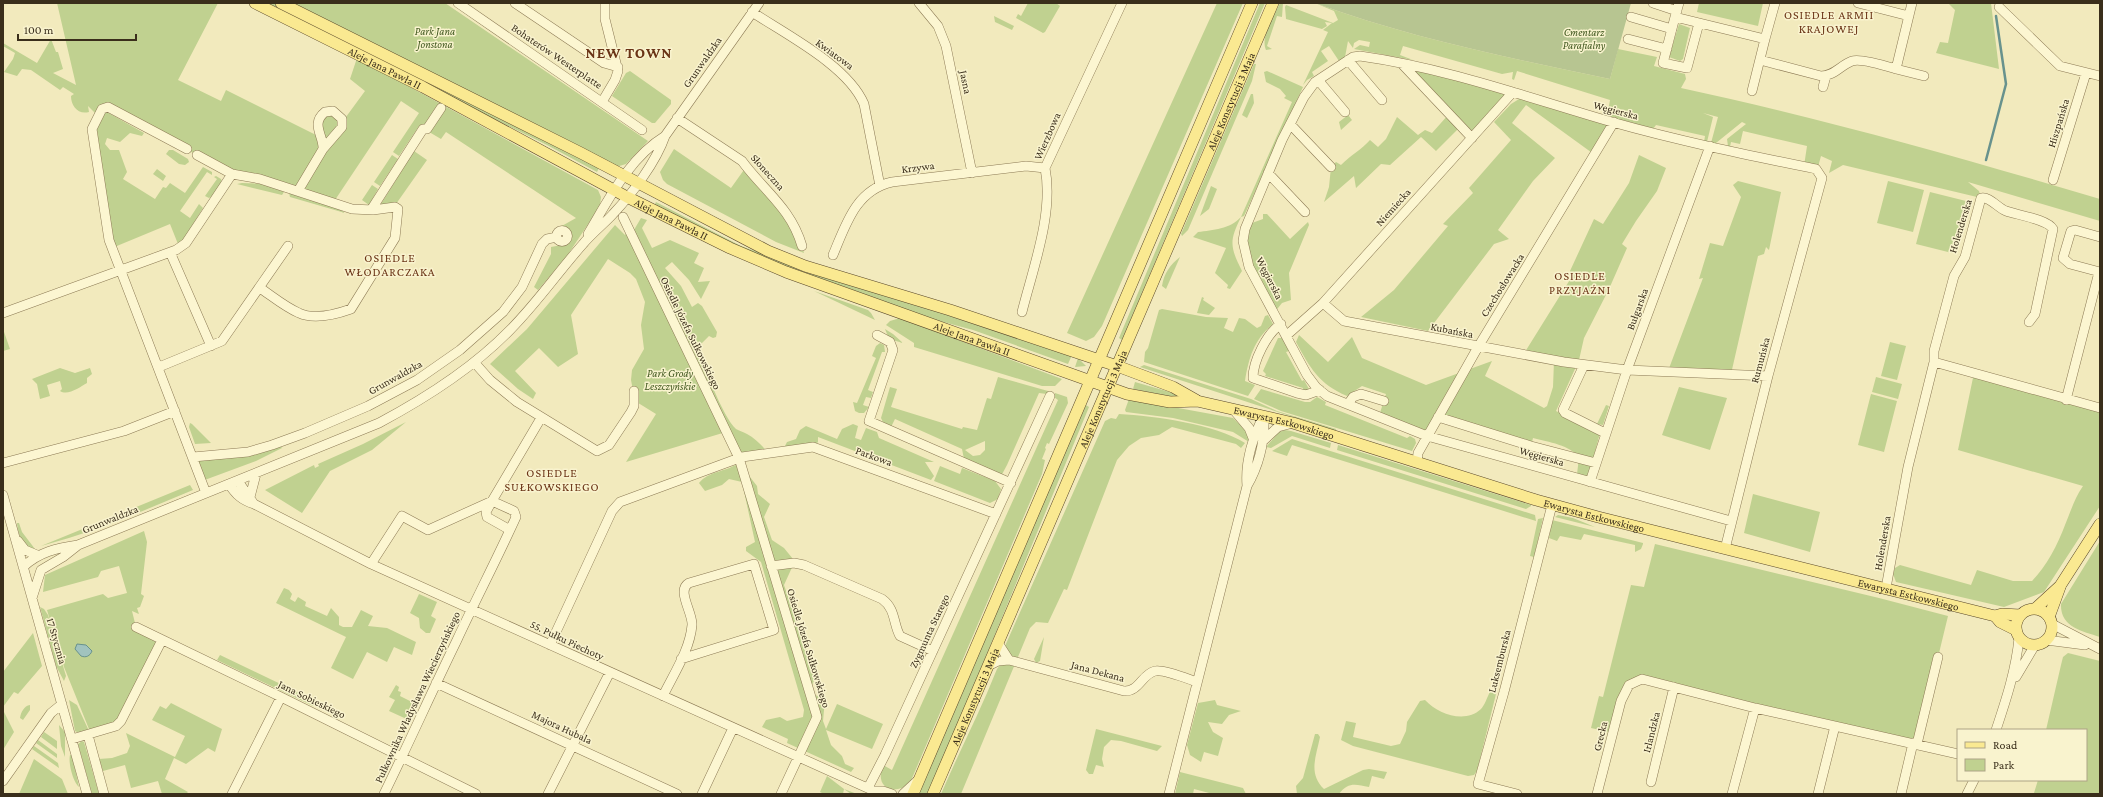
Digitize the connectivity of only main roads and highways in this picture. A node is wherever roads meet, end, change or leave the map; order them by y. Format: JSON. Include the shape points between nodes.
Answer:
{"nodes":[{"id":1,"x":255,"y":3,"type":"edge"},
{"id":2,"x":281,"y":3,"type":"edge"},
{"id":3,"x":1252,"y":3,"type":"edge"},
{"id":4,"x":1272,"y":3,"type":"edge"},
{"id":5,"x":1099,"y":360,"type":"junction"},
{"id":6,"x":1117,"y":366,"type":"junction"},
{"id":7,"x":1091,"y":380,"type":"junction"},
{"id":8,"x":1108,"y":387,"type":"junction"},
{"id":9,"x":1197,"y":401,"type":"junction"},
{"id":10,"x":2100,"y":524,"type":"edge"},
{"id":11,"x":2060,"y":586,"type":"junction"},
{"id":12,"x":2036,"y":608,"type":"junction"},
{"id":13,"x":2020,"y":615,"type":"junction"},
{"id":14,"x":1995,"y":616,"type":"junction"},
{"id":15,"x":2051,"y":620,"type":"junction"},
{"id":16,"x":2018,"y":634,"type":"junction"},
{"id":17,"x":912,"y":794,"type":"edge"},
{"id":18,"x":934,"y":794,"type":"edge"}],
"edges":[{"from":1,"to":7,"type":"main road","name":"Aleje Jana Pawła II","via":[[450,101],[627,197],[730,248],[786,272]]},
{"from":2,"to":5,"type":"main road","name":"Aleje Jana Pawła II","via":[[638,183],[738,237],[805,266],[950,310]]},
{"from":3,"to":5,"type":"main road","name":"Aleje Konstytucji 3 Maja"},
{"from":4,"to":6,"type":"main road","name":"Aleje Konstytucji 3 Maja"},
{"from":5,"to":6,"type":"main road","name":"Aleje Jana Pawła II"},
{"from":5,"to":7,"type":"main road","name":"Aleje Konstytucji 3 Maja"},
{"from":6,"to":8,"type":"main road","name":"Aleje Konstytucji 3 Maja"},
{"from":6,"to":9,"type":"main road","name":"Ewarysta Estkowskiego","via":[[1173,387]]},
{"from":7,"to":8,"type":"main road","name":"Aleje Jana Pawła II"},
{"from":7,"to":17,"type":"main road","name":"Aleje Konstytucji 3 Maja"},
{"from":8,"to":9,"type":"main road","name":"Ewarysta Estkowskiego","via":[[1127,394],[1170,402]]},
{"from":8,"to":18,"type":"main road","name":"Aleje Konstytucji 3 Maja"},
{"from":9,"to":14,"type":"main road","name":"Ewarysta Estkowskiego","via":[[1292,423],[1552,505]]},
{"from":10,"to":11,"type":"main road"},
{"from":11,"to":12,"type":"main road"},
{"from":11,"to":15,"type":"main road"},
{"from":12,"to":13,"type":"main road"},
{"from":12,"to":15,"type":"main road"},
{"from":13,"to":14,"type":"main road","name":"Ewarysta Estkowskiego"},
{"from":13,"to":16,"type":"main road","via":[[2017,620]]},
{"from":14,"to":16,"type":"main road","name":"Ewarysta Estkowskiego"},
{"from":15,"to":16,"type":"main road","via":[[2052,630],[2046,640],[2035,645],[2029,644]]}]}
